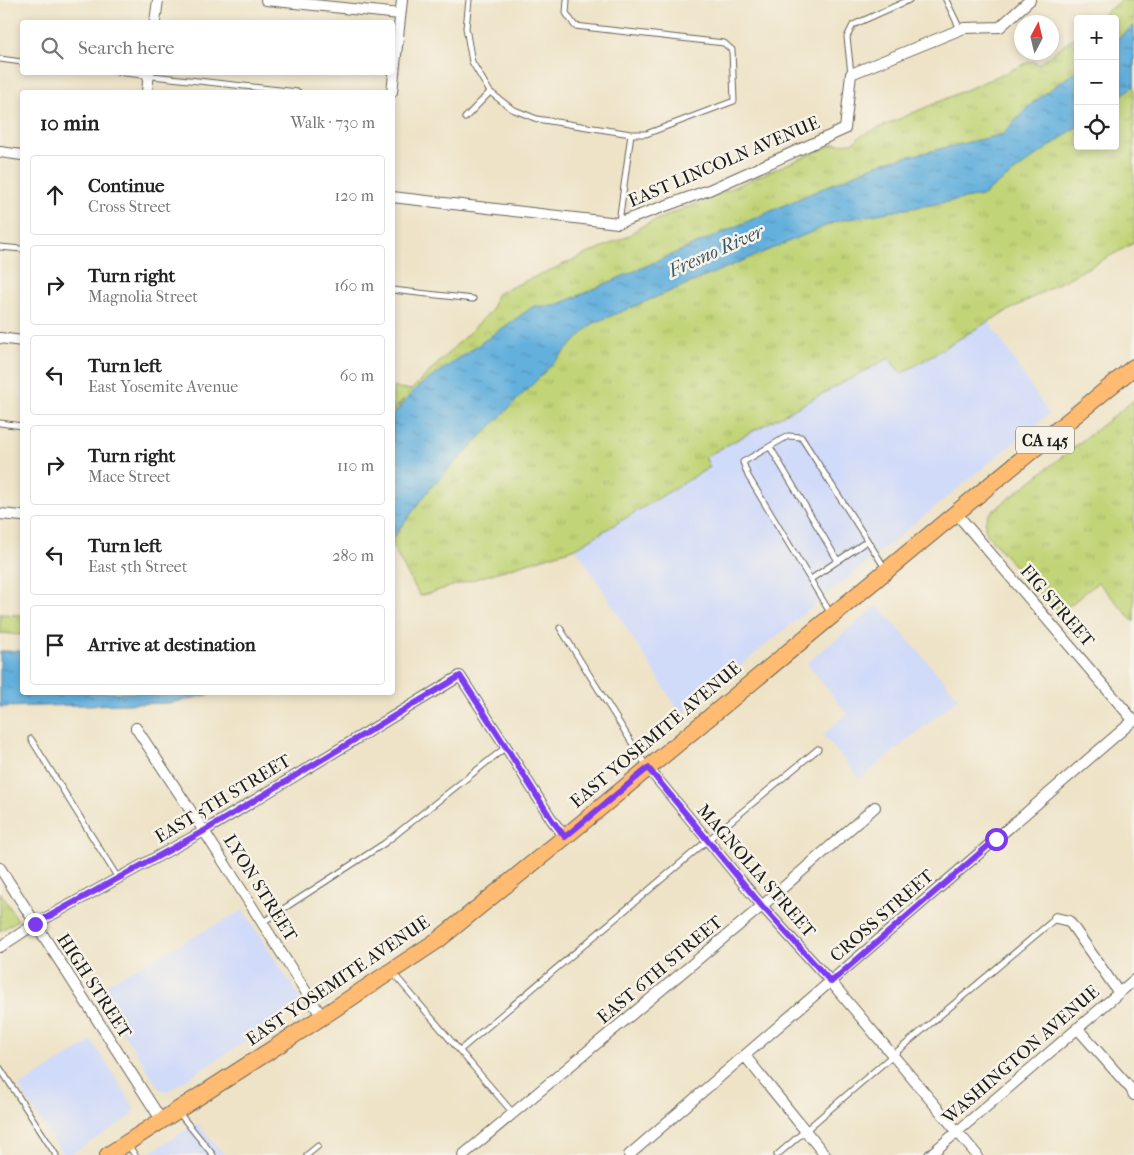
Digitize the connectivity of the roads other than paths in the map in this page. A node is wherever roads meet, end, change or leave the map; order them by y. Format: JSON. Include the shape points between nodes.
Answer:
{"nodes":[{"id":1,"x":158,"y":0,"type":"edge"},
{"id":2,"x":266,"y":0,"type":"edge"},
{"id":3,"x":402,"y":0,"type":"edge"},
{"id":4,"x":469,"y":0,"type":"edge"},
{"id":5,"x":567,"y":0,"type":"edge"},
{"id":6,"x":909,"y":0,"type":"edge"},
{"id":7,"x":946,"y":0,"type":"edge"},
{"id":8,"x":1030,"y":0,"type":"edge"},
{"id":9,"x":400,"y":14,"type":"junction"},
{"id":10,"x":155,"y":20,"type":"edge"},
{"id":11,"x":960,"y":30,"type":"junction"},
{"id":12,"x":0,"y":59,"type":"edge"},
{"id":13,"x":20,"y":62,"type":"edge"},
{"id":14,"x":395,"y":63,"type":"edge"},
{"id":15,"x":851,"y":74,"type":"junction"},
{"id":16,"x":149,"y":75,"type":"edge"},
{"id":17,"x":157,"y":75,"type":"edge"},
{"id":18,"x":394,"y":75,"type":"edge"},
{"id":19,"x":147,"y":90,"type":"edge"},
{"id":20,"x":281,"y":90,"type":"edge"},
{"id":21,"x":392,"y":90,"type":"edge"},
{"id":22,"x":490,"y":92,"type":"junction"},
{"id":23,"x":465,"y":118,"type":"dead end"},
{"id":24,"x":631,"y":134,"type":"junction"},
{"id":25,"x":0,"y":152,"type":"edge"},
{"id":26,"x":20,"y":155,"type":"edge"},
{"id":27,"x":395,"y":197,"type":"edge"},
{"id":28,"x":618,"y":223,"type":"junction"},
{"id":29,"x":0,"y":247,"type":"edge"},
{"id":30,"x":20,"y":249,"type":"edge"},
{"id":31,"x":395,"y":290,"type":"edge"},
{"id":32,"x":473,"y":299,"type":"dead end"},
{"id":33,"x":0,"y":338,"type":"edge"},
{"id":34,"x":20,"y":341,"type":"edge"},
{"id":35,"x":1134,"y":367,"type":"edge"},
{"id":36,"x":0,"y":423,"type":"edge"},
{"id":37,"x":20,"y":426,"type":"edge"},
{"id":38,"x":770,"y":447,"type":"junction"},
{"id":39,"x":956,"y":513,"type":"junction"},
{"id":40,"x":0,"y":514,"type":"edge"},
{"id":41,"x":20,"y":516,"type":"edge"},
{"id":42,"x":867,"y":541,"type":"junction"},
{"id":43,"x":838,"y":561,"type":"junction"},
{"id":44,"x":886,"y":571,"type":"junction"},
{"id":45,"x":811,"y":579,"type":"junction"},
{"id":46,"x":832,"y":616,"type":"junction"},
{"id":47,"x":560,"y":628,"type":"dead end"},
{"id":48,"x":1134,"y":721,"type":"edge"},
{"id":49,"x":136,"y":728,"type":"dead end"},
{"id":50,"x":31,"y":739,"type":"dead end"},
{"id":51,"x":506,"y":747,"type":"junction"},
{"id":52,"x":818,"y":749,"type":"dead end"},
{"id":53,"x":648,"y":768,"type":"junction"},
{"id":54,"x":875,"y":807,"type":"dead end"},
{"id":55,"x":204,"y":831,"type":"junction"},
{"id":56,"x":565,"y":837,"type":"junction"},
{"id":57,"x":708,"y":840,"type":"junction"},
{"id":58,"x":0,"y":868,"type":"edge"},
{"id":59,"x":118,"y":878,"type":"junction"},
{"id":60,"x":762,"y":906,"type":"junction"},
{"id":61,"x":1056,"y":918,"type":"joint"},
{"id":62,"x":262,"y":922,"type":"junction"},
{"id":63,"x":35,"y":924,"type":"junction"},
{"id":64,"x":0,"y":947,"type":"edge"},
{"id":65,"x":392,"y":971,"type":"junction"},
{"id":66,"x":1134,"y":980,"type":"edge"},
{"id":67,"x":831,"y":982,"type":"junction"},
{"id":68,"x":1119,"y":993,"type":"junction"},
{"id":69,"x":322,"y":1017,"type":"junction"},
{"id":70,"x":1077,"y":1028,"type":"junction"},
{"id":71,"x":460,"y":1050,"type":"junction"},
{"id":72,"x":893,"y":1055,"type":"junction"},
{"id":73,"x":745,"y":1056,"type":"junction"},
{"id":74,"x":0,"y":1068,"type":"edge"},
{"id":75,"x":1134,"y":1095,"type":"edge"},
{"id":76,"x":177,"y":1111,"type":"junction"},
{"id":77,"x":513,"y":1113,"type":"junction"},
{"id":78,"x":162,"y":1120,"type":"junction"},
{"id":79,"x":806,"y":1131,"type":"junction"},
{"id":80,"x":958,"y":1132,"type":"junction"},
{"id":81,"x":318,"y":1146,"type":"dead end"},
{"id":82,"x":131,"y":1149,"type":"edge"},
{"id":83,"x":56,"y":1155,"type":"edge"},
{"id":84,"x":108,"y":1155,"type":"edge"},
{"id":85,"x":213,"y":1155,"type":"edge"},
{"id":86,"x":307,"y":1155,"type":"edge"},
{"id":87,"x":463,"y":1155,"type":"edge"},
{"id":88,"x":630,"y":1155,"type":"edge"},
{"id":89,"x":777,"y":1155,"type":"edge"},
{"id":90,"x":825,"y":1155,"type":"edge"},
{"id":91,"x":930,"y":1155,"type":"edge"},
{"id":92,"x":978,"y":1155,"type":"edge"}],
"edges":[{"from":1,"to":10,"type":"street"},
{"from":2,"to":9,"type":"street"},
{"from":3,"to":9,"type":"street"},
{"from":4,"to":22,"type":"lane","via":[[466,28],[472,62]]},
{"from":5,"to":24,"type":"lane","via":[[566,13],[575,26],[724,43],[732,50],[734,101],[646,134]]},
{"from":6,"to":15,"type":"lane","via":[[853,25],[847,37]]},
{"from":7,"to":11,"type":"lane"},
{"from":8,"to":11,"type":"street","via":[[1000,27]]},
{"from":9,"to":14,"type":"street"},
{"from":11,"to":15,"type":"street"},
{"from":12,"to":13,"type":"lane"},
{"from":15,"to":28,"type":"street","name":"EAST LINCOLN AVENUE","via":[[845,129],[709,190]]},
{"from":16,"to":19,"type":"street"},
{"from":17,"to":20,"type":"lane"},
{"from":18,"to":21,"type":"street"},
{"from":22,"to":23,"type":"lane"},
{"from":22,"to":24,"type":"lane","via":[[512,110],[537,119]]},
{"from":24,"to":28,"type":"lane"},
{"from":25,"to":26,"type":"street"},
{"from":27,"to":28,"type":"street","name":"EAST LINCOLN AVENUE"},
{"from":29,"to":30,"type":"lane"},
{"from":31,"to":32,"type":"lane"},
{"from":33,"to":34,"type":"street"},
{"from":35,"to":39,"type":"main road","name":"EAST YOSEMITE AVENUE","number":"CA 145"},
{"from":36,"to":37,"type":"lane"},
{"from":38,"to":42,"type":"lane","via":[[788,436],[801,437]]},
{"from":38,"to":43,"type":"lane"},
{"from":38,"to":45,"type":"lane","via":[[743,462],[745,469]]},
{"from":39,"to":44,"type":"main road","name":"EAST YOSEMITE AVENUE","number":"CA 145"},
{"from":39,"to":48,"type":"street","name":"FIG STREET"},
{"from":40,"to":41,"type":"street"},
{"from":42,"to":43,"type":"lane"},
{"from":42,"to":44,"type":"lane"},
{"from":43,"to":45,"type":"lane"},
{"from":44,"to":46,"type":"main road","name":"EAST YOSEMITE AVENUE","number":"CA 145"},
{"from":45,"to":46,"type":"lane"},
{"from":46,"to":53,"type":"main road","name":"EAST YOSEMITE AVENUE","number":"CA 145"},
{"from":47,"to":53,"type":"lane"},
{"from":48,"to":67,"type":"street","name":"CROSS STREET"},
{"from":49,"to":55,"type":"street","name":"LYON STREET"},
{"from":50,"to":59,"type":"lane"},
{"from":51,"to":55,"type":"street","name":"EAST 5TH STREET","via":[[460,676]]},
{"from":51,"to":56,"type":"street"},
{"from":51,"to":62,"type":"lane","via":[[386,843]]},
{"from":52,"to":57,"type":"lane"},
{"from":53,"to":56,"type":"main road","name":"EAST YOSEMITE AVENUE","number":"CA 145"},
{"from":53,"to":57,"type":"street","name":"MAGNOLIA STREET"},
{"from":54,"to":60,"type":"street","name":"EAST 6TH STREET"},
{"from":55,"to":59,"type":"street","name":"EAST 5TH STREET"},
{"from":55,"to":62,"type":"street","name":"LYON STREET"},
{"from":56,"to":65,"type":"main road","name":"EAST YOSEMITE AVENUE","number":"CA 145","via":[[438,940]]},
{"from":57,"to":60,"type":"street","name":"MAGNOLIA STREET"},
{"from":57,"to":71,"type":"lane"},
{"from":58,"to":63,"type":"street","name":"HIGH STREET"},
{"from":59,"to":63,"type":"street","name":"EAST 5TH STREET"},
{"from":60,"to":67,"type":"street","name":"MAGNOLIA STREET"},
{"from":60,"to":77,"type":"street","name":"EAST 6TH STREET"},
{"from":61,"to":68,"type":"street","via":[[1069,921]]},
{"from":61,"to":72,"type":"lane"},
{"from":62,"to":69,"type":"street","name":"LYON STREET"},
{"from":63,"to":64,"type":"street","name":"EAST 5TH STREET"},
{"from":63,"to":78,"type":"street","name":"HIGH STREET"},
{"from":65,"to":69,"type":"main road","name":"EAST YOSEMITE AVENUE","number":"CA 145"},
{"from":65,"to":71,"type":"lane"},
{"from":66,"to":68,"type":"street","name":"WASHINGTON AVENUE"},
{"from":67,"to":72,"type":"street","name":"MAGNOLIA STREET"},
{"from":67,"to":73,"type":"street","name":"CROSS STREET"},
{"from":68,"to":70,"type":"street","name":"WASHINGTON AVENUE"},
{"from":69,"to":76,"type":"main road","name":"EAST YOSEMITE AVENUE","number":"CA 145"},
{"from":70,"to":75,"type":"street"},
{"from":70,"to":80,"type":"street","name":"WASHINGTON AVENUE"},
{"from":71,"to":77,"type":"lane"},
{"from":72,"to":79,"type":"lane"},
{"from":72,"to":80,"type":"street","name":"MAGNOLIA STREET"},
{"from":73,"to":79,"type":"street"},
{"from":73,"to":88,"type":"street","name":"CROSS STREET"},
{"from":74,"to":83,"type":"lane"},
{"from":76,"to":78,"type":"main road","name":"EAST YOSEMITE AVENUE","number":"CA 145"},
{"from":76,"to":85,"type":"lane"},
{"from":77,"to":87,"type":"street","name":"EAST 6TH STREET"},
{"from":78,"to":82,"type":"main road","name":"EAST YOSEMITE AVENUE","number":"CA 145"},
{"from":79,"to":89,"type":"lane"},
{"from":79,"to":90,"type":"street"},
{"from":80,"to":91,"type":"street","name":"WASHINGTON AVENUE"},
{"from":80,"to":92,"type":"street","name":"MAGNOLIA STREET"},
{"from":81,"to":86,"type":"lane"},
{"from":82,"to":84,"type":"main road","name":"EAST YOSEMITE AVENUE","number":"CA 145"}]}
